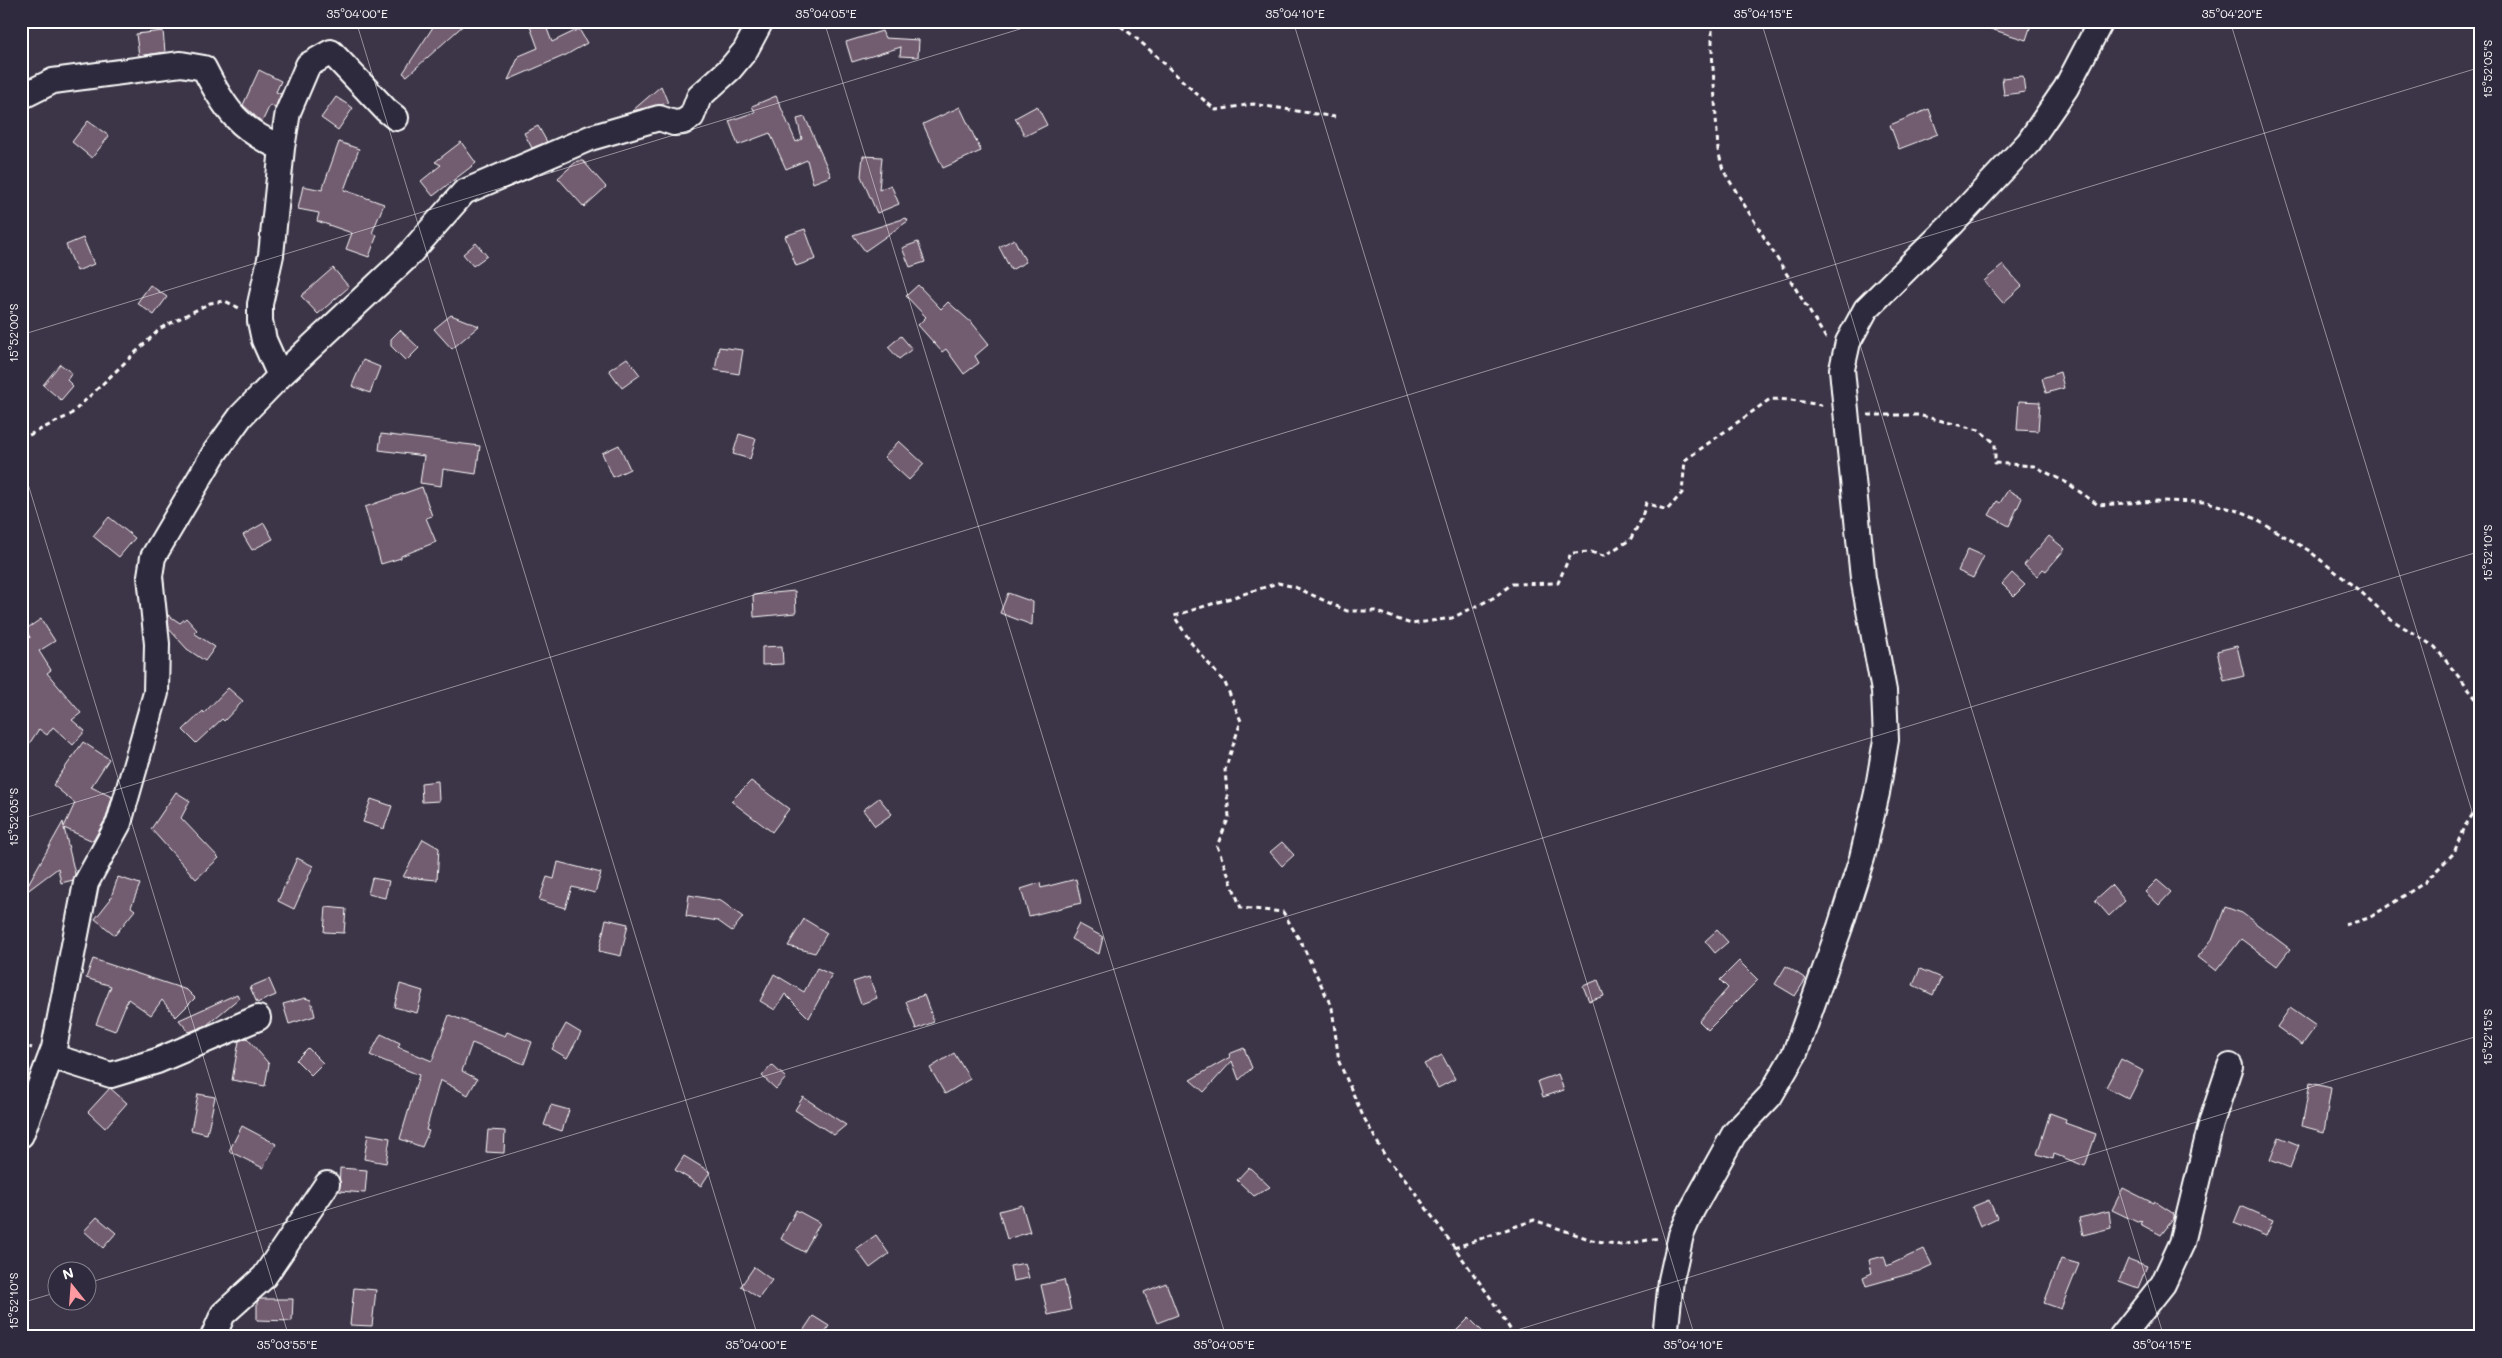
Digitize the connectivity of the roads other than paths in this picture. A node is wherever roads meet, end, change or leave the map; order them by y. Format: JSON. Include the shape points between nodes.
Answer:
{"nodes":[{"id":1,"x":761,"y":21,"type":"edge"},
{"id":2,"x":2101,"y":21,"type":"edge"},
{"id":3,"x":21,"y":97,"type":"edge"},
{"id":4,"x":396,"y":118,"type":"dead end"},
{"id":5,"x":282,"y":148,"type":"junction"},
{"id":6,"x":280,"y":376,"type":"junction"},
{"id":7,"x":258,"y":1018,"type":"dead end"},
{"id":8,"x":51,"y":1056,"type":"junction"},
{"id":9,"x":2230,"y":1066,"type":"dead end"},
{"id":10,"x":21,"y":1135,"type":"edge"},
{"id":11,"x":327,"y":1184,"type":"dead end"},
{"id":12,"x":213,"y":1337,"type":"edge"},
{"id":13,"x":1666,"y":1337,"type":"edge"},
{"id":14,"x":2121,"y":1337,"type":"edge"}],
"edges":[{"from":1,"to":6,"type":"street","via":[[745,51],[698,97],[692,116],[684,122],[674,123],[659,118],[590,138],[464,192],[406,258]]},
{"from":2,"to":13,"type":"street","via":[[2066,88],[2029,142],[1866,309],[1848,342],[1842,369],[1863,578],[1884,692],[1886,740],[1878,793],[1840,927],[1794,1053],[1770,1096],[1734,1134],[1681,1235],[1671,1280]]},
{"from":3,"to":5,"type":"street","via":[[53,81],[181,64],[204,68],[235,119]]},
{"from":4,"to":5,"type":"street","via":[[331,52],[308,65],[288,112]]},
{"from":5,"to":6,"type":"street","via":[[271,255],[260,304],[264,340]]},
{"from":6,"to":8,"type":"street","via":[[241,416],[215,452],[153,557],[150,576],[157,644],[156,693],[119,823],[86,883]]},
{"from":7,"to":8,"type":"street","via":[[157,1061],[111,1076]]},
{"from":8,"to":10,"type":"street"},
{"from":9,"to":14,"type":"street","via":[[2212,1120],[2182,1243],[2163,1284]]},
{"from":11,"to":12,"type":"street","via":[[264,1277],[223,1314]]}]}
